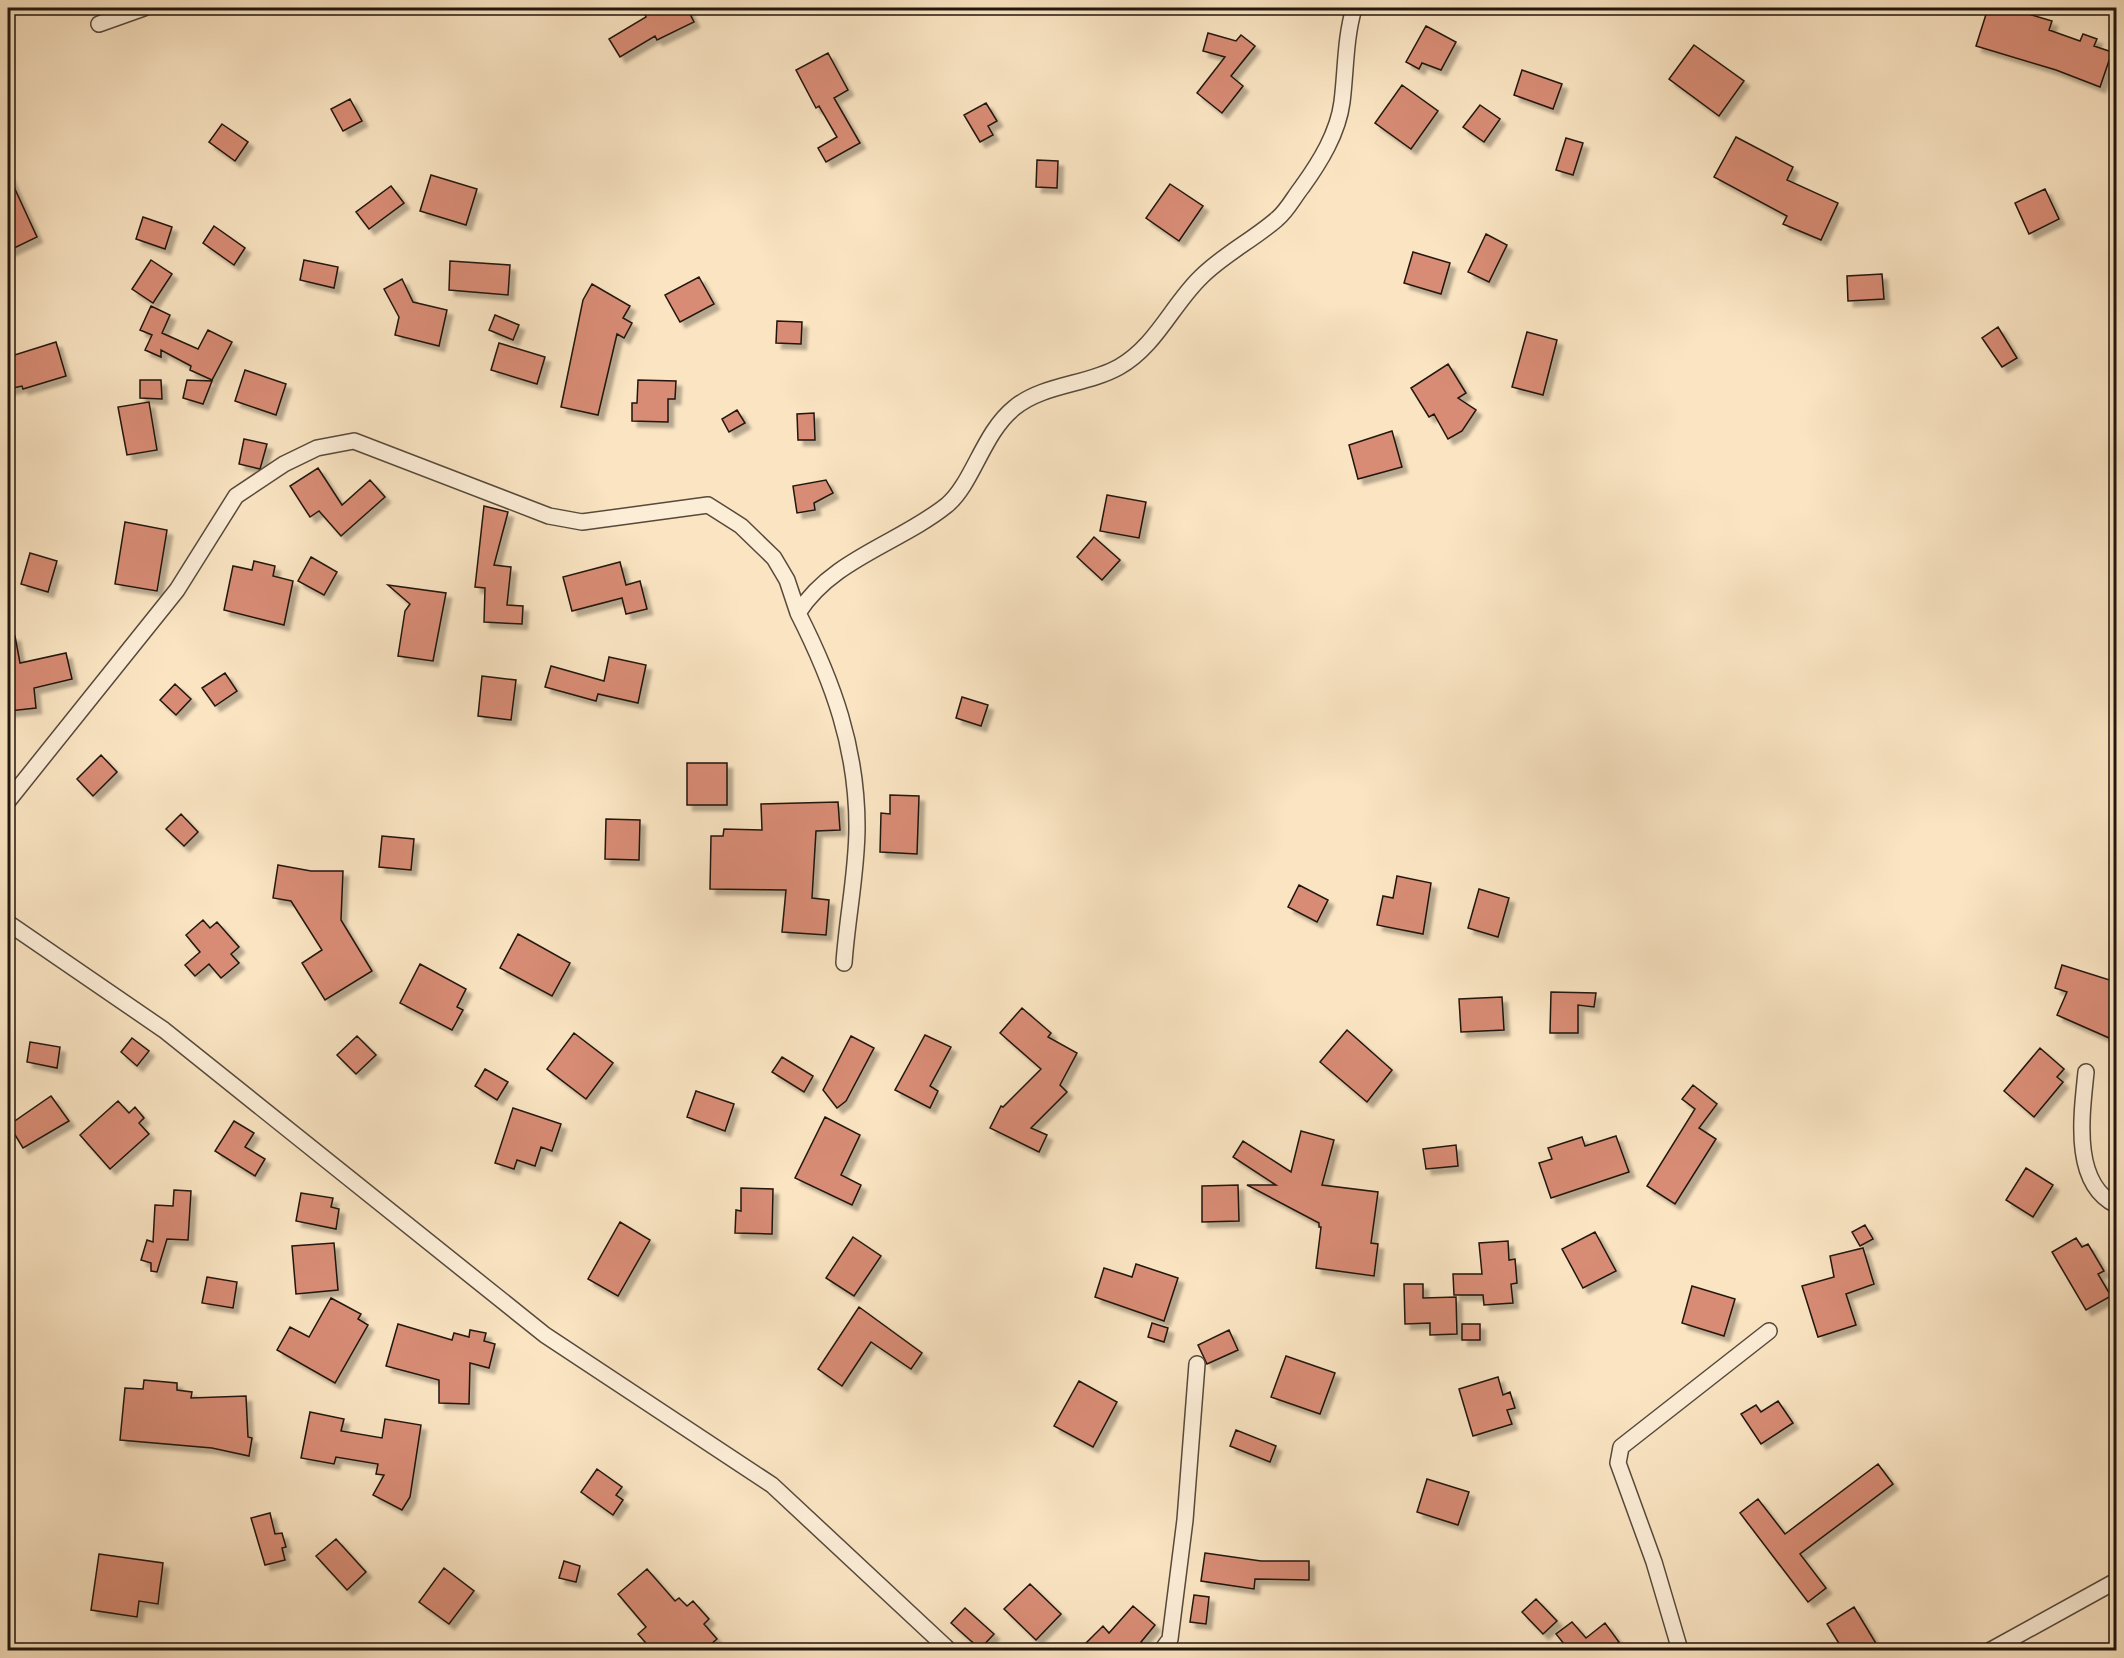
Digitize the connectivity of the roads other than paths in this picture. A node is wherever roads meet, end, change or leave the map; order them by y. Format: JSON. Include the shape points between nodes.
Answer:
{"nodes":[{"id":1,"x":144,"y":8,"type":"edge"},
{"id":2,"x":1354,"y":8,"type":"edge"},
{"id":3,"x":99,"y":24,"type":"dead end"},
{"id":4,"x":798,"y":613,"type":"junction"},
{"id":5,"x":8,"y":801,"type":"edge"},
{"id":6,"x":8,"y":923,"type":"edge"},
{"id":7,"x":844,"y":963,"type":"dead end"},
{"id":8,"x":2086,"y":1072,"type":"dead end"},
{"id":9,"x":2116,"y":1204,"type":"edge"},
{"id":10,"x":1769,"y":1331,"type":"dead end"},
{"id":11,"x":1197,"y":1364,"type":"dead end"},
{"id":12,"x":2116,"y":1581,"type":"edge"},
{"id":13,"x":949,"y":1650,"type":"edge"},
{"id":14,"x":1162,"y":1650,"type":"edge"},
{"id":15,"x":1680,"y":1650,"type":"edge"},
{"id":16,"x":1991,"y":1650,"type":"edge"}],
"edges":[{"from":1,"to":3,"type":"street"},
{"from":2,"to":4,"type":"street","via":[[1345,49],[1342,103],[1332,139],[1317,167],[1278,219],[1199,278],[1150,342],[1119,367],[1016,406],[999,422],[950,503],[811,592]]},
{"from":4,"to":5,"type":"street","via":[[787,580],[774,558],[741,526],[708,505],[582,522],[549,516],[354,441],[317,448],[236,496],[177,590]]},
{"from":4,"to":7,"type":"street","via":[[819,654],[848,735],[854,768],[855,871]]},
{"from":6,"to":13,"type":"street","via":[[164,1030],[545,1335],[771,1485]]},
{"from":8,"to":9,"type":"street","via":[[2082,1151],[2105,1199]]},
{"from":10,"to":15,"type":"street","via":[[1621,1447],[1617,1463],[1654,1562]]},
{"from":11,"to":14,"type":"street","via":[[1185,1520],[1170,1639]]},
{"from":12,"to":16,"type":"street"}]}
